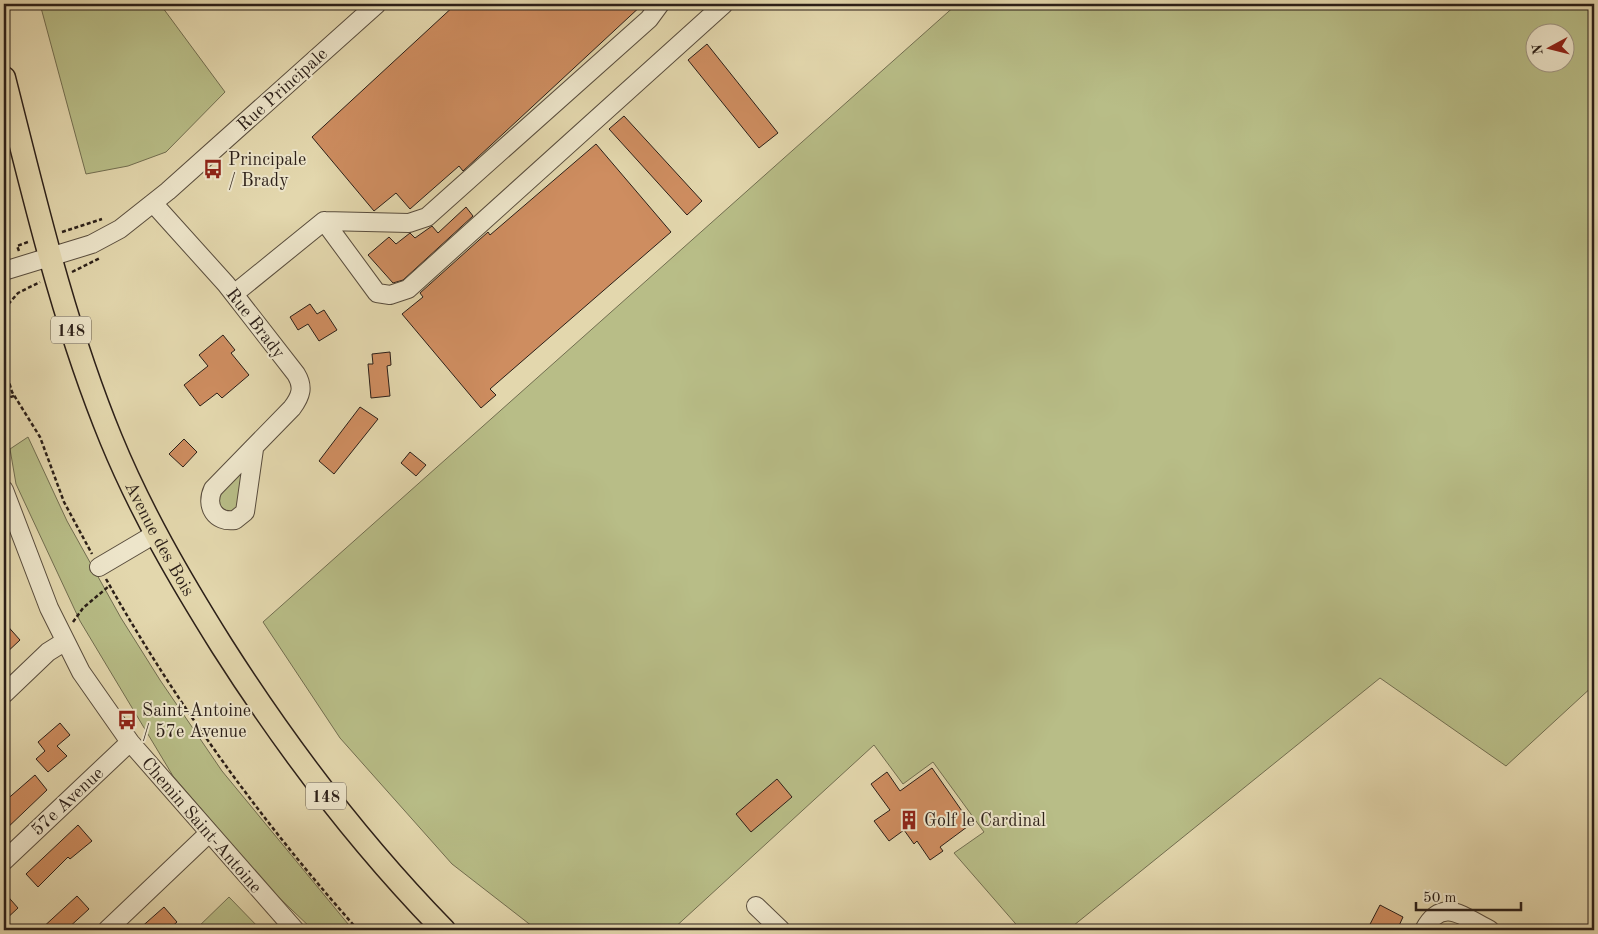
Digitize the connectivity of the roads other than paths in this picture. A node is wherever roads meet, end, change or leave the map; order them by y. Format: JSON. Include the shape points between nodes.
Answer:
{"nodes":[{"id":1,"x":377,"y":4,"type":"edge"},
{"id":2,"x":660,"y":4,"type":"edge"},
{"id":3,"x":724,"y":4,"type":"edge"},
{"id":4,"x":4,"y":78,"type":"edge"},
{"id":5,"x":153,"y":203,"type":"junction"},
{"id":6,"x":324,"y":221,"type":"junction"},
{"id":7,"x":50,"y":258,"type":"junction"},
{"id":8,"x":4,"y":271,"type":"edge"},
{"id":9,"x":234,"y":294,"type":"junction"},
{"id":10,"x":254,"y":448,"type":"dead end"},
{"id":11,"x":4,"y":490,"type":"edge"},
{"id":12,"x":155,"y":534,"type":"junction"},
{"id":13,"x":99,"y":567,"type":"road end"},
{"id":14,"x":64,"y":642,"type":"junction"},
{"id":15,"x":4,"y":694,"type":"edge"},
{"id":16,"x":130,"y":742,"type":"junction"},
{"id":17,"x":209,"y":833,"type":"junction"},
{"id":18,"x":4,"y":861,"type":"edge"},
{"id":19,"x":756,"y":906,"type":"dead end"},
{"id":20,"x":106,"y":930,"type":"edge"},
{"id":21,"x":295,"y":930,"type":"edge"},
{"id":22,"x":444,"y":930,"type":"edge"},
{"id":23,"x":781,"y":930,"type":"edge"},
{"id":24,"x":1424,"y":930,"type":"edge"},
{"id":25,"x":1490,"y":930,"type":"edge"}],
"edges":[{"from":1,"to":5,"type":"street","name":"Rue Principale"},
{"from":2,"to":6,"type":"street","via":[[649,19],[427,217],[409,223]]},
{"from":3,"to":6,"type":"street","via":[[408,289],[390,295],[377,293]]},
{"from":4,"to":7,"type":"main road","name":"Avenue des Bois","number":"148"},
{"from":5,"to":7,"type":"street","name":"Rue Principale","via":[[102,240]]},
{"from":5,"to":9,"type":"street","name":"Rue Brady"},
{"from":6,"to":9,"type":"street"},
{"from":7,"to":8,"type":"street","name":"Rue Principale"},
{"from":7,"to":12,"type":"main road","name":"Avenue des Bois","number":"148","via":[[99,407]]},
{"from":9,"to":10,"type":"street","name":"Rue Brady","via":[[296,374],[301,388],[299,399],[292,408]]},
{"from":11,"to":14,"type":"street","name":"Chemin Saint-Antoine"},
{"from":12,"to":13,"type":"street"},
{"from":12,"to":22,"type":"main road","name":"Avenue des Bois","number":"148","via":[[179,578],[302,766],[384,866]]},
{"from":14,"to":15,"type":"street","via":[[48,652]]},
{"from":14,"to":16,"type":"street","name":"Chemin Saint-Antoine","via":[[86,680]]},
{"from":16,"to":17,"type":"street","name":"Chemin Saint-Antoine"},
{"from":16,"to":18,"type":"street","name":"57e Avenue"},
{"from":17,"to":20,"type":"street"},
{"from":17,"to":21,"type":"street","name":"Chemin Saint-Antoine"},
{"from":19,"to":23,"type":"street"},
{"from":24,"to":25,"type":"street","via":[[1434,915],[1446,910]]}]}
